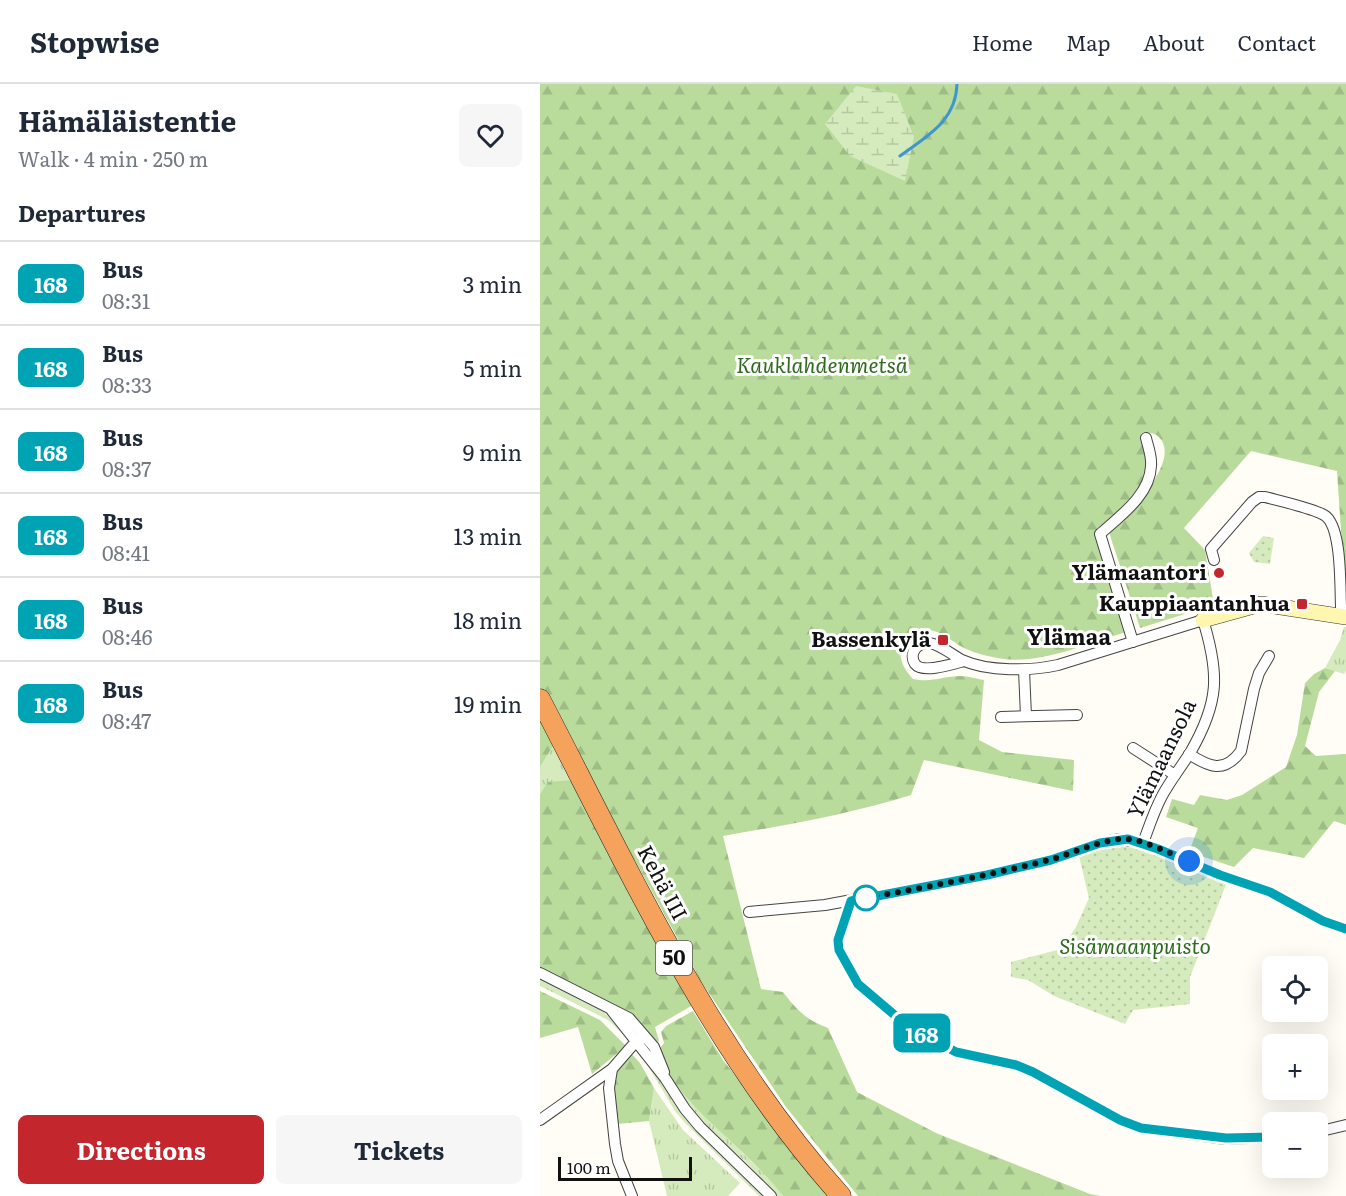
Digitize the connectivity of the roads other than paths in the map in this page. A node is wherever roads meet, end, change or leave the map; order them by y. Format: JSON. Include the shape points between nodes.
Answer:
{"nodes":[{"id":1,"x":1146,"y":438,"type":"dead end"},
{"id":2,"x":1214,"y":560,"type":"dead end"},
{"id":3,"x":1343,"y":617,"type":"edge"},
{"id":4,"x":1203,"y":620,"type":"junction"},
{"id":5,"x":1133,"y":642,"type":"junction"},
{"id":6,"x":1269,"y":656,"type":"dead end"},
{"id":7,"x":964,"y":661,"type":"dead end"},
{"id":8,"x":1024,"y":670,"type":"junction"},
{"id":9,"x":540,"y":699,"type":"edge"},
{"id":10,"x":1077,"y":715,"type":"dead end"},
{"id":11,"x":1026,"y":716,"type":"junction"},
{"id":12,"x":1001,"y":717,"type":"dead end"},
{"id":13,"x":1133,"y":748,"type":"dead end"},
{"id":14,"x":1189,"y":754,"type":"junction"},
{"id":15,"x":1175,"y":775,"type":"junction"},
{"id":16,"x":1143,"y":843,"type":"junction"},
{"id":17,"x":851,"y":901,"type":"junction"},
{"id":18,"x":749,"y":912,"type":"dead end"},
{"id":19,"x":1346,"y":929,"type":"edge"},
{"id":20,"x":540,"y":973,"type":"edge"},
{"id":21,"x":642,"y":1039,"type":"junction"},
{"id":22,"x":612,"y":1069,"type":"junction"},
{"id":23,"x":540,"y":1120,"type":"edge"},
{"id":24,"x":1346,"y":1125,"type":"edge"},
{"id":25,"x":1328,"y":1129,"type":"edge"},
{"id":26,"x":1262,"y":1137,"type":"edge"},
{"id":27,"x":632,"y":1196,"type":"edge"},
{"id":28,"x":771,"y":1196,"type":"edge"},
{"id":29,"x":841,"y":1196,"type":"edge"}],
"edges":[{"from":1,"to":5,"type":"street","via":[[1151,467],[1146,486],[1100,534]]},
{"from":2,"to":3,"type":"street","via":[[1211,549],[1259,497],[1324,515],[1332,522],[1336,534]]},
{"from":3,"to":4,"type":"street","via":[[1261,604]]},
{"from":4,"to":5,"type":"street"},
{"from":4,"to":14,"type":"street","name":"Ylämaansola","via":[[1213,654],[1215,686],[1207,720]]},
{"from":5,"to":8,"type":"street","via":[[1058,665]]},
{"from":6,"to":14,"type":"street","via":[[1257,680],[1237,758],[1212,767]]},
{"from":7,"to":8,"type":"street"},
{"from":8,"to":11,"type":"street"},
{"from":9,"to":29,"type":"highway","name":"Kehä III","number":"50","via":[[640,896],[701,1004],[792,1137]]},
{"from":10,"to":11,"type":"street"},
{"from":11,"to":12,"type":"street"},
{"from":13,"to":15,"type":"street"},
{"from":14,"to":15,"type":"street","name":"Ylämaansola"},
{"from":15,"to":16,"type":"street","name":"Ylämaansola","via":[[1156,808]]},
{"from":16,"to":17,"type":"street","via":[[1120,839],[987,875]]},
{"from":16,"to":19,"type":"street","via":[[1270,892]]},
{"from":17,"to":18,"type":"street"},
{"from":17,"to":26,"type":"street","via":[[838,940],[839,950],[858,984],[904,1023],[956,1052],[1033,1072],[1141,1128],[1226,1138]]},
{"from":20,"to":21,"type":"street","via":[[629,1018]]},
{"from":21,"to":22,"type":"street"},
{"from":21,"to":28,"type":"street","via":[[660,1058],[665,1078],[685,1109]]},
{"from":22,"to":23,"type":"street"},
{"from":22,"to":27,"type":"street","via":[[609,1088],[615,1144]]},
{"from":24,"to":25,"type":"street"}]}
